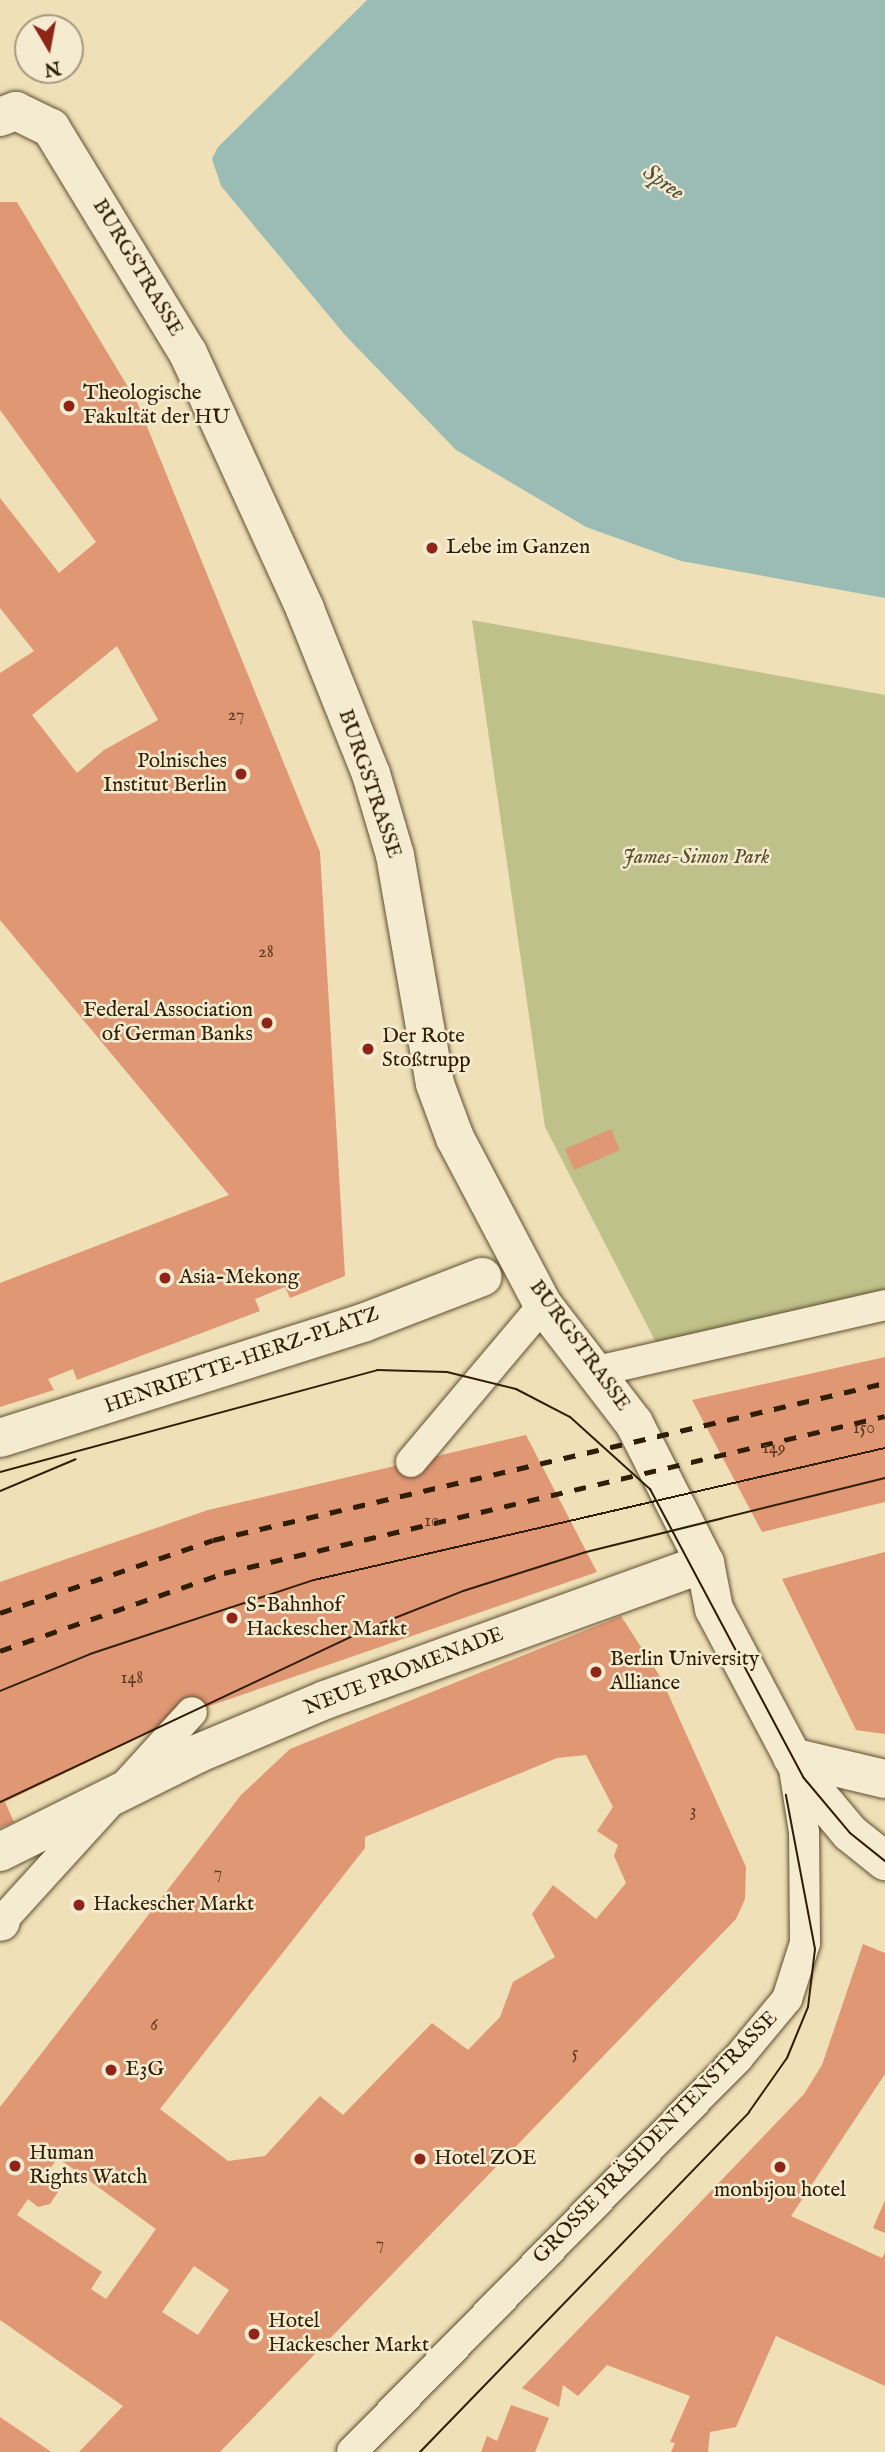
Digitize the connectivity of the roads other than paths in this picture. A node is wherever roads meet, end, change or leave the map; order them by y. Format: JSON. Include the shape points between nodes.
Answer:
{"nodes":[{"id":1,"x":0,"y":117,"type":"edge"},
{"id":2,"x":482,"y":1277,"type":"dead end"},
{"id":3,"x":543,"y":1304,"type":"junction"},
{"id":4,"x":885,"y":1305,"type":"edge"},
{"id":5,"x":597,"y":1371,"type":"junction"},
{"id":6,"x":0,"y":1438,"type":"edge"},
{"id":7,"x":411,"y":1462,"type":"dead end"},
{"id":8,"x":705,"y":1563,"type":"junction"},
{"id":9,"x":192,"y":1712,"type":"dead end"},
{"id":10,"x":792,"y":1757,"type":"junction"},
{"id":11,"x":885,"y":1779,"type":"edge"},
{"id":12,"x":111,"y":1798,"type":"junction"},
{"id":13,"x":0,"y":1853,"type":"edge"},
{"id":14,"x":885,"y":1861,"type":"edge"},
{"id":15,"x":0,"y":1922,"type":"edge"},
{"id":16,"x":352,"y":2452,"type":"edge"}],
"edges":[{"from":1,"to":3,"type":"street","name":"BURGSTRASSE","via":[[16,111],[51,128],[188,353],[305,609],[371,774],[395,855],[435,1084],[455,1138]]},
{"from":2,"to":6,"type":"street","name":"HENRIETTE-HERZ-PLATZ","via":[[363,1323]]},
{"from":3,"to":5,"type":"street","name":"BURGSTRASSE"},
{"from":3,"to":7,"type":"lane"},
{"from":4,"to":5,"type":"lane"},
{"from":5,"to":8,"type":"street","name":"BURGSTRASSE","via":[[634,1423]]},
{"from":8,"to":10,"type":"street","name":"BURGSTRASSE","via":[[714,1609]]},
{"from":8,"to":12,"type":"street","name":"NEUE PROMENADE","via":[[325,1700],[199,1752]]},
{"from":9,"to":12,"type":"lane","name":"NEUE PROMENADE"},
{"from":10,"to":11,"type":"street"},
{"from":10,"to":14,"type":"street","name":"BURGSTRASSE","via":[[830,1812]]},
{"from":10,"to":16,"type":"lane","name":"GROSSE PRÄSIDENTENSTRASSE","via":[[802,1806],[805,1923],[803,1961],[787,1999],[738,2058]]},
{"from":12,"to":13,"type":"street"},
{"from":12,"to":15,"type":"lane","name":"NEUE PROMENADE"}]}
